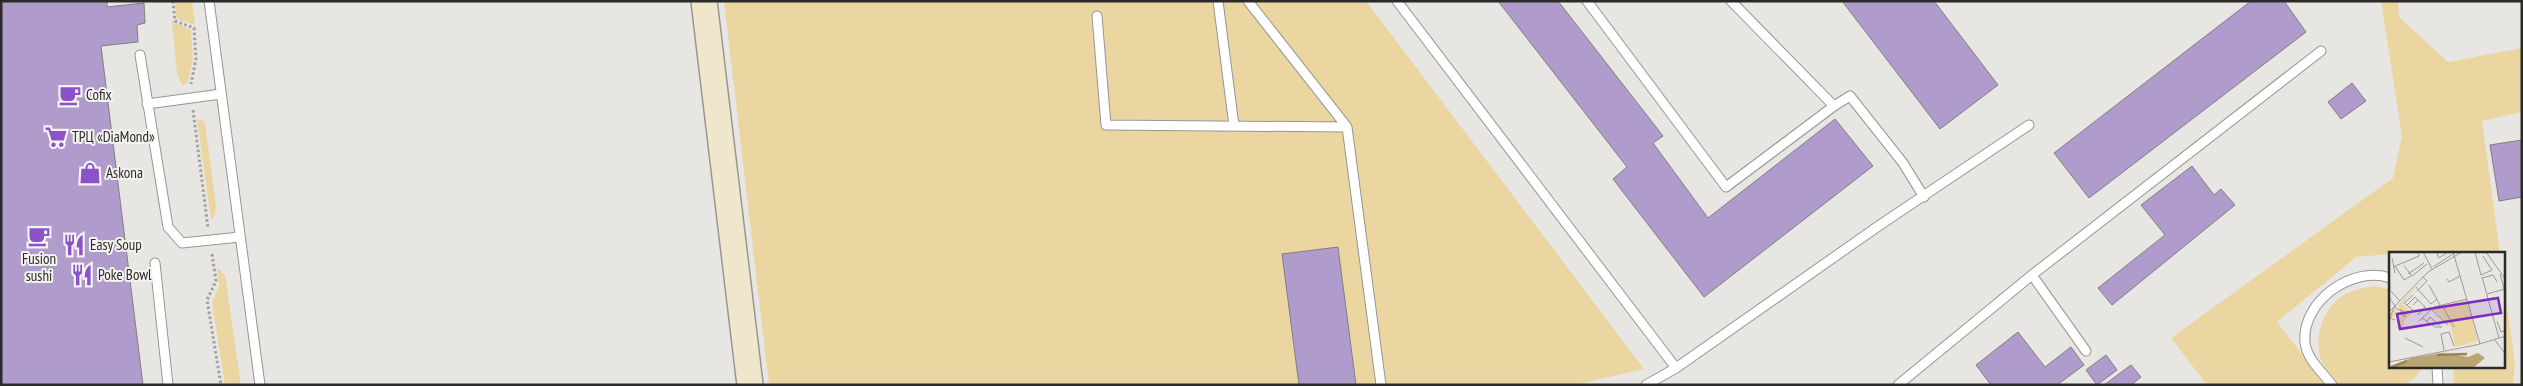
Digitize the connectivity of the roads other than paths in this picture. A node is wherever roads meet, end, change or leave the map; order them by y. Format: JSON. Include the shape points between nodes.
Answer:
{"nodes":[{"id":1,"x":209,"y":1,"type":"edge"},
{"id":2,"x":704,"y":1,"type":"edge"},
{"id":3,"x":1218,"y":1,"type":"edge"},
{"id":4,"x":1248,"y":1,"type":"edge"},
{"id":5,"x":1397,"y":1,"type":"edge"},
{"id":6,"x":1586,"y":1,"type":"edge"},
{"id":7,"x":1731,"y":1,"type":"edge"},
{"id":8,"x":1097,"y":16,"type":"dead end"},
{"id":9,"x":2321,"y":51,"type":"dead end"},
{"id":10,"x":140,"y":55,"type":"dead end"},
{"id":11,"x":221,"y":94,"type":"junction"},
{"id":12,"x":147,"y":104,"type":"junction"},
{"id":13,"x":1834,"y":106,"type":"junction"},
{"id":14,"x":2029,"y":125,"type":"dead end"},
{"id":15,"x":1234,"y":126,"type":"junction"},
{"id":16,"x":1347,"y":127,"type":"junction"},
{"id":17,"x":1924,"y":197,"type":"junction"},
{"id":18,"x":240,"y":237,"type":"junction"},
{"id":19,"x":155,"y":263,"type":"dead end"},
{"id":20,"x":2032,"y":275,"type":"junction"},
{"id":21,"x":2389,"y":278,"type":"edge"},
{"id":22,"x":2086,"y":351,"type":"dead end"},
{"id":23,"x":1676,"y":368,"type":"junction"},
{"id":24,"x":2437,"y":368,"type":"edge"},
{"id":25,"x":168,"y":385,"type":"edge"},
{"id":26,"x":260,"y":385,"type":"edge"},
{"id":27,"x":750,"y":385,"type":"edge"},
{"id":28,"x":1381,"y":385,"type":"edge"},
{"id":29,"x":1646,"y":385,"type":"edge"},
{"id":30,"x":1898,"y":385,"type":"edge"},
{"id":31,"x":2332,"y":385,"type":"edge"},
{"id":32,"x":2438,"y":385,"type":"edge"}],
"edges":[{"from":1,"to":11,"type":"lane"},
{"from":2,"to":27,"type":"street"},
{"from":3,"to":15,"type":"lane"},
{"from":4,"to":16,"type":"lane"},
{"from":5,"to":23,"type":"lane"},
{"from":6,"to":13,"type":"lane","via":[[1726,187]]},
{"from":7,"to":13,"type":"lane"},
{"from":8,"to":15,"type":"lane","via":[[1106,125]]},
{"from":9,"to":20,"type":"lane"},
{"from":10,"to":12,"type":"lane"},
{"from":11,"to":12,"type":"lane"},
{"from":11,"to":18,"type":"lane"},
{"from":12,"to":18,"type":"lane","via":[[168,227],[182,243]]},
{"from":13,"to":17,"type":"lane","via":[[1850,96],[1903,163]]},
{"from":14,"to":17,"type":"lane"},
{"from":15,"to":16,"type":"lane"},
{"from":16,"to":28,"type":"lane"},
{"from":17,"to":23,"type":"lane"},
{"from":18,"to":26,"type":"lane"},
{"from":19,"to":25,"type":"lane"},
{"from":20,"to":22,"type":"lane"},
{"from":20,"to":30,"type":"lane"},
{"from":21,"to":31,"type":"lane","via":[[2366,276],[2346,282],[2332,290],[2311,316],[2305,342],[2309,355]]},
{"from":23,"to":29,"type":"lane"},
{"from":24,"to":32,"type":"lane"}]}
